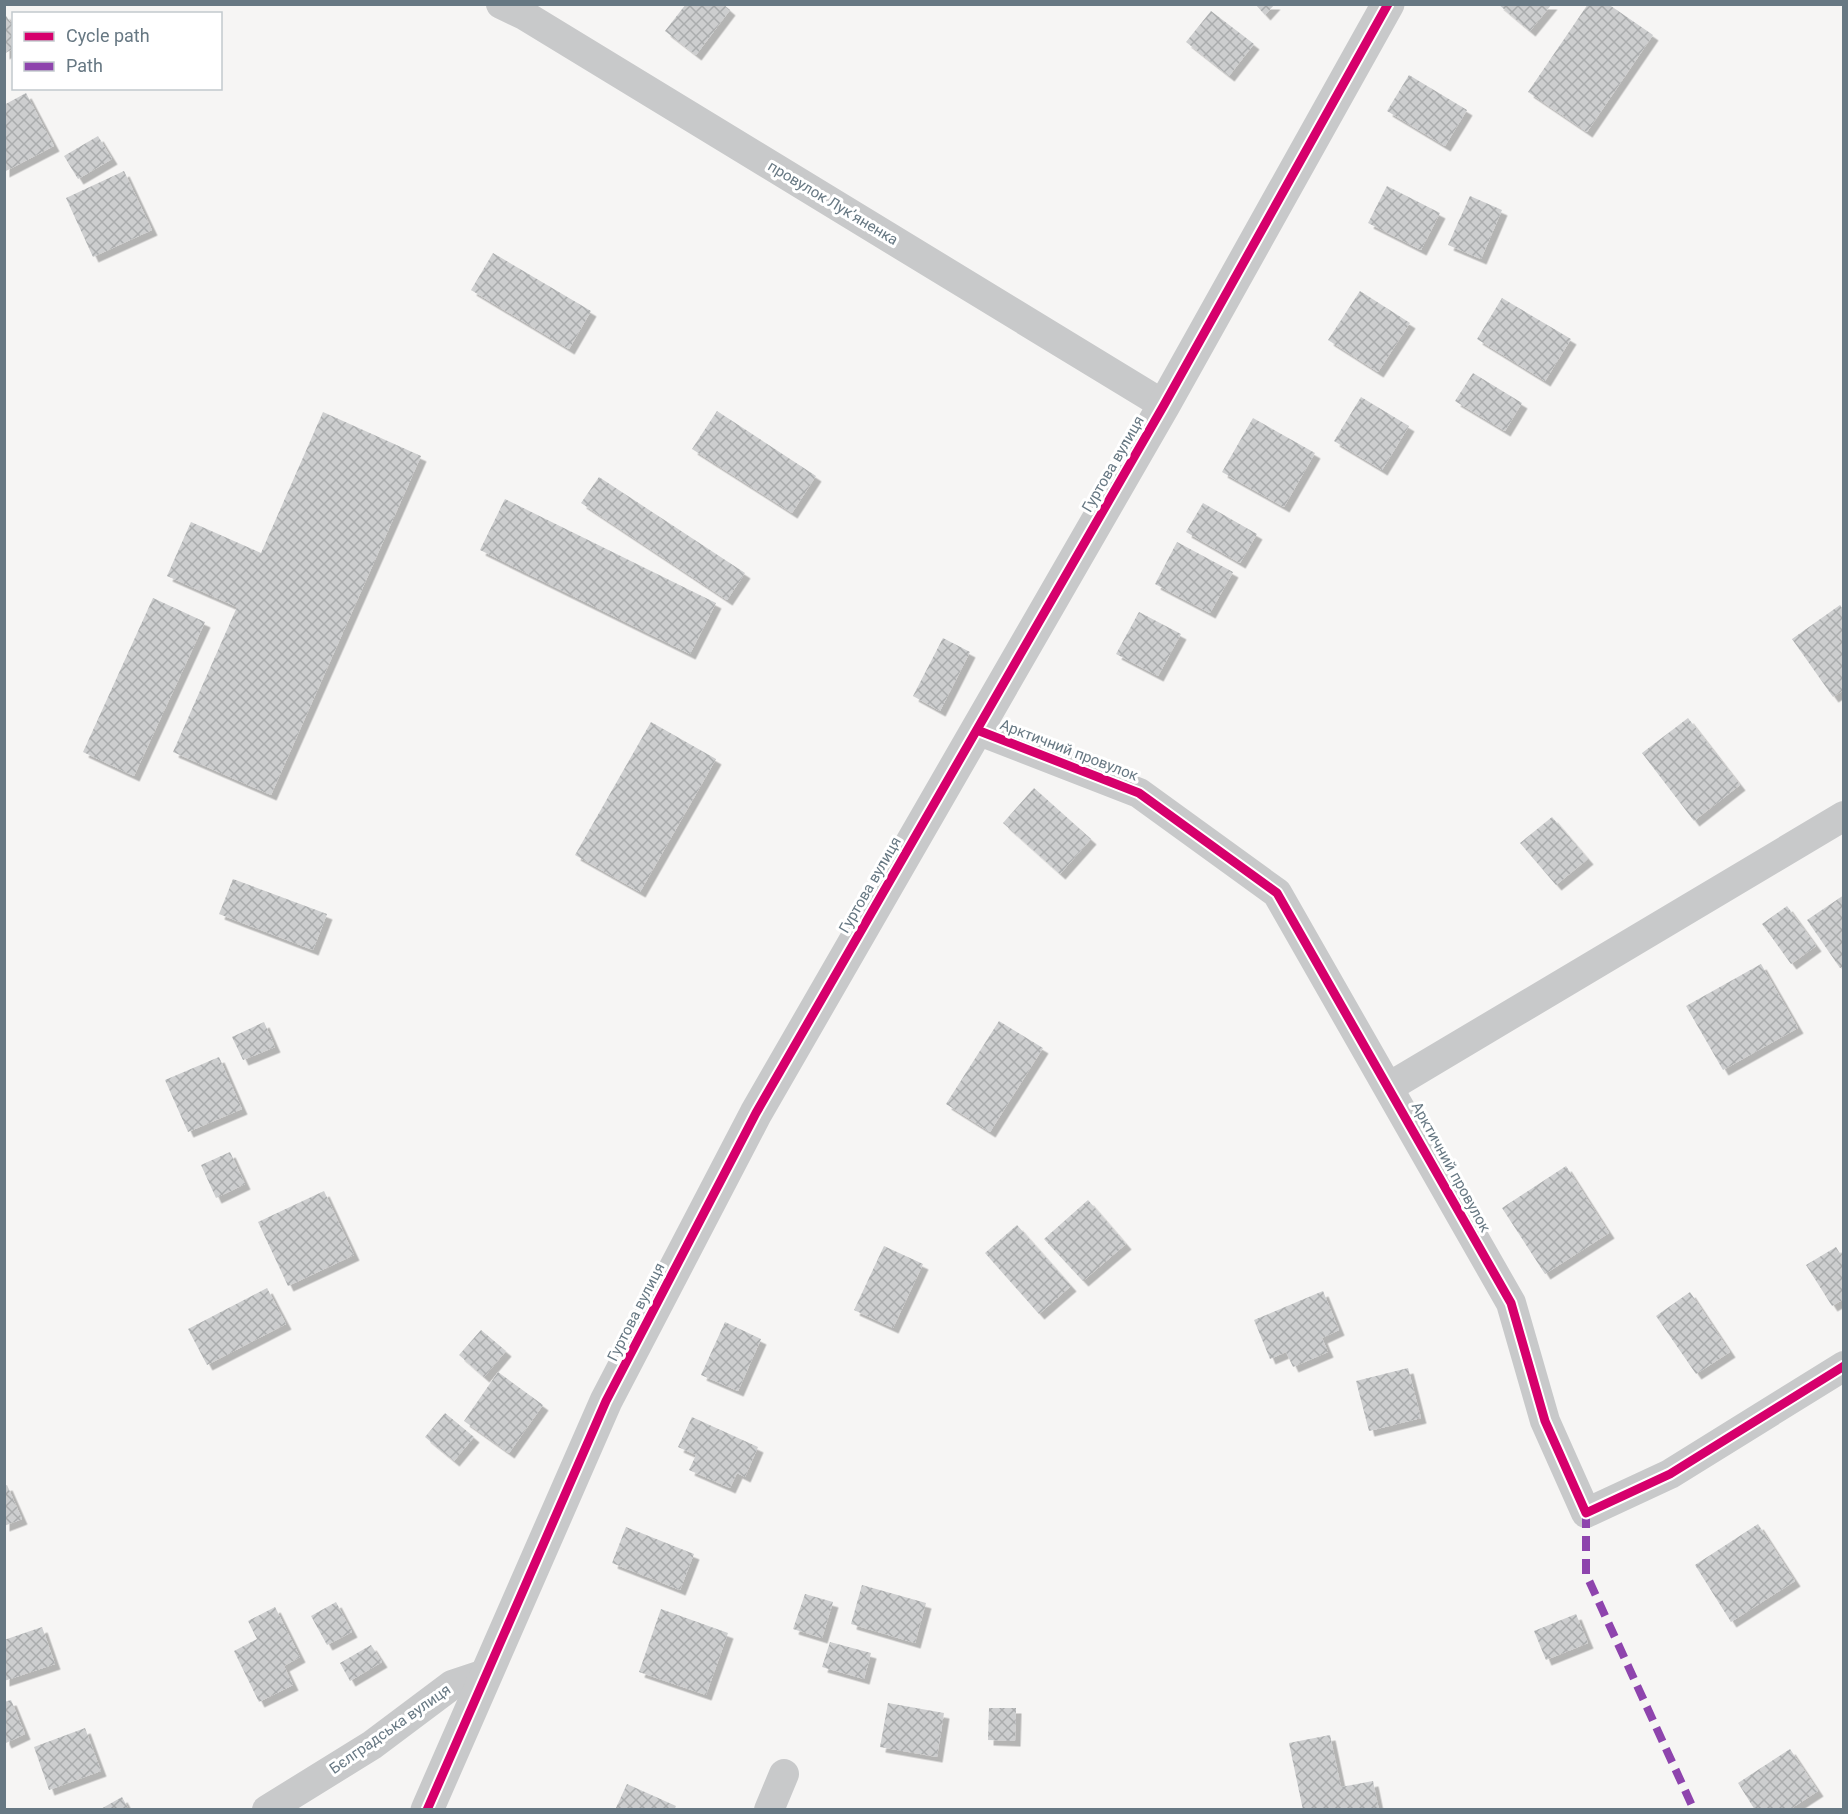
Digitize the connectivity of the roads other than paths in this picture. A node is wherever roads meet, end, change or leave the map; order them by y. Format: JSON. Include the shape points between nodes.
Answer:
{"nodes":[{"id":1,"x":501,"y":4,"type":"edge"},
{"id":2,"x":1382,"y":7,"type":"edge"},
{"id":3,"x":1164,"y":405,"type":"junction"},
{"id":4,"x":977,"y":730,"type":"junction"},
{"id":5,"x":1844,"y":816,"type":"edge"},
{"id":6,"x":1389,"y":1087,"type":"junction"},
{"id":7,"x":1841,"y":1375,"type":"edge"},
{"id":8,"x":485,"y":1674,"type":"junction"},
{"id":9,"x":784,"y":1774,"type":"dead end"},
{"id":10,"x":431,"y":1808,"type":"edge"},
{"id":11,"x":267,"y":1809,"type":"edge"},
{"id":12,"x":769,"y":1809,"type":"edge"}],
"edges":[{"from":1,"to":3,"type":"street","name":"провулок Лукʼяненка"},
{"from":2,"to":3,"type":"street","name":"Гуртова вулиця"},
{"from":3,"to":4,"type":"street","name":"Гуртова вулиця"},
{"from":4,"to":6,"type":"street","name":"Арктичний провулок","via":[[1138,793],[1277,893]]},
{"from":4,"to":8,"type":"street","name":"Гуртова вулиця","via":[[756,1113],[606,1401]]},
{"from":5,"to":6,"type":"street"},
{"from":6,"to":7,"type":"street","name":"Арктичний провулок","via":[[1510,1303],[1545,1421],[1586,1513],[1670,1474]]},
{"from":8,"to":10,"type":"street","name":"Гуртова вулиця"},
{"from":8,"to":11,"type":"street","name":"Бєлградська вулиця","via":[[452,1685],[372,1745]]},
{"from":9,"to":12,"type":"street"}]}
